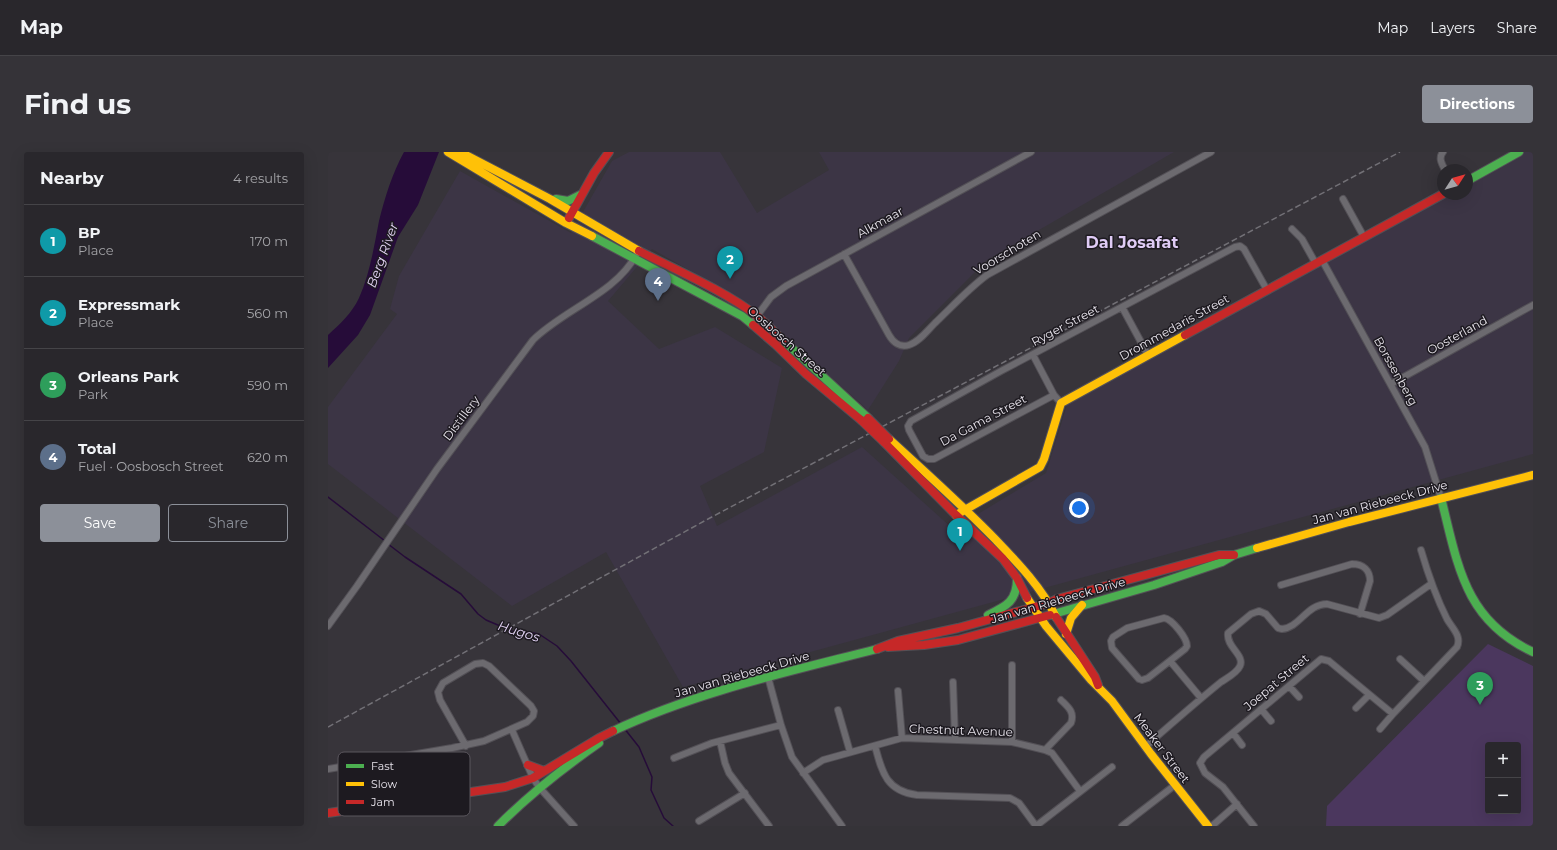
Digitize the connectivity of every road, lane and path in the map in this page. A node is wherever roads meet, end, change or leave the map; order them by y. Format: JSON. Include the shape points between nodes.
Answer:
{"nodes":[{"id":1,"x":448,"y":152,"type":"edge"},
{"id":2,"x":460,"y":152,"type":"edge"},
{"id":3,"x":609,"y":152,"type":"edge"},
{"id":4,"x":1031,"y":152,"type":"edge"},
{"id":5,"x":1212,"y":152,"type":"edge"},
{"id":6,"x":1443,"y":152,"type":"edge"},
{"id":7,"x":1519,"y":152,"type":"edge"},
{"id":8,"x":469,"y":160,"type":"junction"},
{"id":9,"x":1442,"y":164,"type":"edge"},
{"id":10,"x":1473,"y":178,"type":"edge"},
{"id":11,"x":517,"y":182,"type":"junction"},
{"id":12,"x":581,"y":195,"type":"junction"},
{"id":13,"x":1437,"y":197,"type":"edge"},
{"id":14,"x":1343,"y":199,"type":"dead end"},
{"id":15,"x":572,"y":213,"type":"junction"},
{"id":16,"x":566,"y":223,"type":"junction"},
{"id":17,"x":592,"y":225,"type":"junction"},
{"id":18,"x":1292,"y":228,"type":"dead end"},
{"id":19,"x":1364,"y":237,"type":"junction"},
{"id":20,"x":638,"y":250,"type":"junction"},
{"id":21,"x":844,"y":254,"type":"junction"},
{"id":22,"x":634,"y":259,"type":"junction"},
{"id":23,"x":1319,"y":262,"type":"junction"},
{"id":24,"x":1267,"y":290,"type":"junction"},
{"id":25,"x":1533,"y":305,"type":"edge"},
{"id":26,"x":1122,"y":307,"type":"junction"},
{"id":27,"x":757,"y":316,"type":"junction"},
{"id":28,"x":751,"y":324,"type":"junction"},
{"id":29,"x":1033,"y":354,"type":"junction"},
{"id":30,"x":1148,"y":356,"type":"junction"},
{"id":31,"x":1391,"y":384,"type":"junction"},
{"id":32,"x":1054,"y":395,"type":"junction"},
{"id":33,"x":1061,"y":403,"type":"junction"},
{"id":34,"x":864,"y":419,"type":"junction"},
{"id":35,"x":886,"y":440,"type":"junction"},
{"id":36,"x":923,"y":456,"type":"joint"},
{"id":37,"x":1533,"y":475,"type":"edge"},
{"id":38,"x":1441,"y":498,"type":"junction"},
{"id":39,"x":965,"y":508,"type":"junction"},
{"id":40,"x":956,"y":515,"type":"junction"},
{"id":41,"x":1421,"y":550,"type":"dead end"},
{"id":42,"x":1234,"y":555,"type":"junction"},
{"id":43,"x":1017,"y":578,"type":"junction"},
{"id":44,"x":1431,"y":584,"type":"junction"},
{"id":45,"x":1281,"y":585,"type":"dead end"},
{"id":46,"x":1049,"y":603,"type":"junction"},
{"id":47,"x":1082,"y":605,"type":"junction"},
{"id":48,"x":1033,"y":608,"type":"junction"},
{"id":49,"x":1054,"y":613,"type":"junction"},
{"id":50,"x":1360,"y":614,"type":"junction"},
{"id":51,"x":1040,"y":617,"type":"junction"},
{"id":52,"x":328,"y":626,"type":"edge"},
{"id":53,"x":958,"y":628,"type":"junction"},
{"id":54,"x":1066,"y":634,"type":"junction"},
{"id":55,"x":884,"y":647,"type":"junction"},
{"id":56,"x":1533,"y":652,"type":"edge"},
{"id":57,"x":1400,"y":658,"type":"dead end"},
{"id":58,"x":1170,"y":661,"type":"junction"},
{"id":59,"x":1012,"y":664,"type":"dead end"},
{"id":60,"x":768,"y":677,"type":"junction"},
{"id":61,"x":1424,"y":681,"type":"junction"},
{"id":62,"x":953,"y":682,"type":"dead end"},
{"id":63,"x":1098,"y":685,"type":"junction"},
{"id":64,"x":1289,"y":686,"type":"junction"},
{"id":65,"x":898,"y":691,"type":"dead end"},
{"id":66,"x":1369,"y":695,"type":"junction"},
{"id":67,"x":1299,"y":697,"type":"dead end"},
{"id":68,"x":1201,"y":698,"type":"junction"},
{"id":69,"x":1061,"y":700,"type":"dead end"},
{"id":70,"x":1261,"y":708,"type":"junction"},
{"id":71,"x":1356,"y":708,"type":"dead end"},
{"id":72,"x":838,"y":710,"type":"dead end"},
{"id":73,"x":1393,"y":714,"type":"junction"},
{"id":74,"x":1271,"y":721,"type":"dead end"},
{"id":75,"x":781,"y":725,"type":"junction"},
{"id":76,"x":1380,"y":729,"type":"dead end"},
{"id":77,"x":512,"y":730,"type":"junction"},
{"id":78,"x":614,"y":732,"type":"junction"},
{"id":79,"x":1233,"y":733,"type":"junction"},
{"id":80,"x":902,"y":738,"type":"junction"},
{"id":81,"x":955,"y":739,"type":"junction"},
{"id":82,"x":720,"y":741,"type":"junction"},
{"id":83,"x":1012,"y":742,"type":"junction"},
{"id":84,"x":1242,"y":745,"type":"dead end"},
{"id":85,"x":466,"y":746,"type":"junction"},
{"id":86,"x":875,"y":746,"type":"junction"},
{"id":87,"x":1145,"y":747,"type":"junction"},
{"id":88,"x":1045,"y":750,"type":"junction"},
{"id":89,"x":430,"y":752,"type":"edge"},
{"id":90,"x":850,"y":752,"type":"junction"},
{"id":91,"x":674,"y":758,"type":"dead end"},
{"id":92,"x":528,"y":765,"type":"junction"},
{"id":93,"x":338,"y":767,"type":"edge"},
{"id":94,"x":1112,"y":767,"type":"dead end"},
{"id":95,"x":328,"y":769,"type":"edge"},
{"id":96,"x":544,"y":771,"type":"junction"},
{"id":97,"x":803,"y":773,"type":"junction"},
{"id":98,"x":533,"y":778,"type":"junction"},
{"id":99,"x":1175,"y":785,"type":"junction"},
{"id":100,"x":539,"y":787,"type":"junction"},
{"id":101,"x":1080,"y":791,"type":"junction"},
{"id":102,"x":470,"y":792,"type":"edge"},
{"id":103,"x":745,"y":793,"type":"junction"},
{"id":104,"x":1237,"y":804,"type":"junction"},
{"id":105,"x":338,"y":812,"type":"edge"},
{"id":106,"x":328,"y":813,"type":"edge"},
{"id":107,"x":699,"y":821,"type":"dead end"},
{"id":108,"x":1127,"y":825,"type":"edge"},
{"id":109,"x":498,"y":826,"type":"edge"},
{"id":110,"x":574,"y":826,"type":"edge"},
{"id":111,"x":769,"y":826,"type":"edge"},
{"id":112,"x":842,"y":826,"type":"edge"},
{"id":113,"x":1036,"y":826,"type":"edge"},
{"id":114,"x":1208,"y":826,"type":"edge"},
{"id":115,"x":1212,"y":826,"type":"edge"},
{"id":116,"x":1254,"y":826,"type":"edge"}],
"edges":[{"from":1,"to":8,"type":"main road","name":"Oosbosch Street"},
{"from":2,"to":8,"type":"main road","name":"Oosbosch Street"},
{"from":3,"to":12,"type":"main road"},
{"from":4,"to":21,"type":"street","name":"Alkmaar"},
{"from":5,"to":21,"type":"street","name":"Voorschoten","via":[[987,275],[908,346],[897,344],[889,336]]},
{"from":6,"to":9,"type":"street","via":[[1440,160]]},
{"from":7,"to":10,"type":"main road"},
{"from":8,"to":11,"type":"main road","name":"Oosbosch Street"},
{"from":8,"to":16,"type":"main road","name":"Oosbosch Street"},
{"from":11,"to":12,"type":"main road","via":[[531,185],[562,202],[571,201]]},
{"from":11,"to":15,"type":"main road","name":"Oosbosch Street"},
{"from":12,"to":15,"type":"main road"},
{"from":12,"to":17,"type":"main road","via":[[581,213]]},
{"from":13,"to":19,"type":"main road","name":"Drommedaris Street"},
{"from":14,"to":19,"type":"street"},
{"from":15,"to":16,"type":"main road"},
{"from":15,"to":17,"type":"main road","name":"Oosbosch Street"},
{"from":16,"to":22,"type":"main road","name":"Oosbosch Street"},
{"from":17,"to":20,"type":"main road","name":"Oosbosch Street"},
{"from":18,"to":23,"type":"street","name":"Borssenberg"},
{"from":19,"to":23,"type":"main road","name":"Drommedaris Street"},
{"from":20,"to":22,"type":"street","name":"Distillery"},
{"from":20,"to":27,"type":"main road","name":"Oosbosch Street","via":[[741,304]]},
{"from":21,"to":27,"type":"street","name":"Alkmaar","via":[[778,291],[771,296]]},
{"from":22,"to":28,"type":"main road","name":"Oosbosch Street","via":[[742,316]]},
{"from":22,"to":52,"type":"street","name":"Distillery","via":[[615,280],[548,326],[533,340],[437,470]]},
{"from":23,"to":24,"type":"main road","name":"Drommedaris Street"},
{"from":23,"to":31,"type":"street","name":"Borssenberg"},
{"from":24,"to":26,"type":"street","name":"Ryger Street","via":[[1244,249],[1235,246]]},
{"from":24,"to":30,"type":"main road","name":"Drommedaris Street"},
{"from":25,"to":31,"type":"street","name":"Oosterland"},
{"from":26,"to":29,"type":"street","name":"Ryger Street"},
{"from":26,"to":30,"type":"street"},
{"from":27,"to":28,"type":"street","name":"Alkmaar"},
{"from":27,"to":34,"type":"main road","name":"Oosbosch Street"},
{"from":28,"to":34,"type":"main road","name":"Oosbosch Street","via":[[806,374]]},
{"from":29,"to":32,"type":"street"},
{"from":29,"to":36,"type":"street","name":"Ryger Street","via":[[911,421],[908,430]]},
{"from":30,"to":33,"type":"main road","name":"Drommedaris Street"},
{"from":31,"to":38,"type":"street","name":"Borssenberg","via":[[1425,447]]},
{"from":32,"to":33,"type":"street"},
{"from":32,"to":36,"type":"street","name":"Da Gama Street","via":[[934,459],[928,460]]},
{"from":33,"to":39,"type":"main road","via":[[1040,467]]},
{"from":34,"to":35,"type":"main road","name":"Oosbosch Street","bridge":true},
{"from":35,"to":39,"type":"main road","name":"Oosbosch Street"},
{"from":35,"to":40,"type":"main road","name":"Oosbosch Street"},
{"from":37,"to":38,"type":"main road","name":"Jan van Riebeeck Drive"},
{"from":38,"to":42,"type":"main road","name":"Jan van Riebeeck Drive"},
{"from":38,"to":56,"type":"main road","via":[[1460,572],[1471,598],[1501,633]]},
{"from":39,"to":40,"type":"main road"},
{"from":39,"to":46,"type":"main road","name":"Oosbosch Street","via":[[1011,554]]},
{"from":40,"to":43,"type":"main road","name":"Oosbosch Street","via":[[1003,559]]},
{"from":41,"to":44,"type":"street"},
{"from":42,"to":46,"type":"main road","name":"Jan van Riebeeck Drive","via":[[1219,555]]},
{"from":42,"to":47,"type":"main road","name":"Jan van Riebeeck Drive","via":[[1222,562],[1154,585]]},
{"from":43,"to":48,"type":"main road","name":"Oosbosch Street"},
{"from":43,"to":53,"type":"main road","via":[[1016,595],[1010,604]]},
{"from":44,"to":50,"type":"street","via":[[1383,617],[1374,618]]},
{"from":44,"to":61,"type":"street","via":[[1459,643]]},
{"from":45,"to":50,"type":"street","via":[[1352,564],[1363,566],[1370,575],[1370,581]]},
{"from":46,"to":48,"type":"main road","name":"Jan van Riebeeck Drive"},
{"from":46,"to":49,"type":"main road","name":"Meaker Street"},
{"from":47,"to":49,"type":"main road","name":"Jan van Riebeeck Drive"},
{"from":47,"to":54,"type":"main road","via":[[1067,624]]},
{"from":48,"to":51,"type":"main road","name":"Meaker Street"},
{"from":48,"to":53,"type":"main road","name":"Jan van Riebeeck Drive"},
{"from":49,"to":51,"type":"main road","name":"Jan van Riebeeck Drive"},
{"from":49,"to":54,"type":"main road","name":"Meaker Street"},
{"from":50,"to":68,"type":"street","via":[[1321,604],[1282,629],[1278,628],[1266,614],[1256,611],[1228,633],[1229,643],[1240,658],[1240,666]]},
{"from":51,"to":55,"type":"main road","name":"Jan van Riebeeck Drive","via":[[958,640]]},
{"from":51,"to":63,"type":"main road","name":"Meaker Street","via":[[1070,656]]},
{"from":53,"to":55,"type":"main road","name":"Jan van Riebeeck Drive","via":[[898,641]]},
{"from":54,"to":63,"type":"main road","name":"Meaker Street"},
{"from":55,"to":60,"type":"main road","name":"Jan van Riebeeck Drive"},
{"from":57,"to":61,"type":"street"},
{"from":58,"to":58,"type":"street","via":[[1145,680],[1139,679],[1112,648],[1111,640],[1127,628],[1167,618],[1187,642],[1185,649]]},
{"from":58,"to":68,"type":"street"},
{"from":59,"to":83,"type":"street"},
{"from":60,"to":75,"type":"street"},
{"from":60,"to":78,"type":"main road","name":"Jan van Riebeeck Drive","via":[[700,696],[637,720]]},
{"from":61,"to":73,"type":"street"},
{"from":62,"to":81,"type":"street"},
{"from":63,"to":87,"type":"main road","name":"Meaker Street"},
{"from":64,"to":66,"type":"street","name":"Joepat Street","via":[[1317,662],[1325,659]]},
{"from":64,"to":67,"type":"street"},
{"from":64,"to":70,"type":"street","name":"Joepat Street"},
{"from":65,"to":80,"type":"street"},
{"from":66,"to":71,"type":"street"},
{"from":66,"to":73,"type":"street","name":"Joepat Street"},
{"from":68,"to":87,"type":"street"},
{"from":69,"to":88,"type":"street","via":[[1070,710],[1071,723]]},
{"from":70,"to":74,"type":"street"},
{"from":70,"to":79,"type":"street","name":"Joepat Street"},
{"from":72,"to":90,"type":"street"},
{"from":73,"to":76,"type":"street"},
{"from":75,"to":82,"type":"street"},
{"from":75,"to":97,"type":"street","via":[[792,757]]},
{"from":77,"to":85,"type":"street"},
{"from":77,"to":85,"type":"street","via":[[531,719],[534,711],[489,666],[479,663],[443,683],[438,692]]},
{"from":77,"to":92,"type":"street"},
{"from":78,"to":96,"type":"main road","name":"Jan van Riebeeck Drive","via":[[590,743]]},
{"from":78,"to":100,"type":"main road","name":"Jan van Riebeeck Drive"},
{"from":79,"to":84,"type":"street"},
{"from":79,"to":104,"type":"street","name":"Joepat Street","via":[[1200,763],[1205,773],[1223,787]]},
{"from":80,"to":81,"type":"street","name":"Chestnut Avenue"},
{"from":80,"to":86,"type":"street","name":"Chestnut Avenue"},
{"from":81,"to":83,"type":"street","name":"Chestnut Avenue"},
{"from":82,"to":91,"type":"street"},
{"from":82,"to":103,"type":"street","via":[[727,768]]},
{"from":83,"to":88,"type":"street","name":"Chestnut Avenue"},
{"from":85,"to":89,"type":"street"},
{"from":86,"to":90,"type":"street","name":"Chestnut Avenue"},
{"from":86,"to":113,"type":"street","via":[[885,777],[898,790],[917,795],[1015,799]]},
{"from":87,"to":99,"type":"main road","name":"Meaker Street"},
{"from":88,"to":101,"type":"street","name":"Chestnut Avenue","via":[[1057,759]]},
{"from":90,"to":97,"type":"street","name":"Chestnut Avenue","via":[[823,760]]},
{"from":92,"to":96,"type":"main road"},
{"from":92,"to":98,"type":"street"},
{"from":93,"to":95,"type":"street"},
{"from":94,"to":101,"type":"street"},
{"from":96,"to":98,"type":"main road","name":"Jan van Riebeeck Drive"},
{"from":97,"to":112,"type":"street"},
{"from":98,"to":100,"type":"street"},
{"from":98,"to":102,"type":"main road","name":"Jan van Riebeeck Drive"},
{"from":99,"to":108,"type":"street"},
{"from":99,"to":114,"type":"main road","name":"Meaker Street"},
{"from":100,"to":109,"type":"main road","name":"Jan van Riebeeck Drive"},
{"from":100,"to":110,"type":"street"},
{"from":101,"to":113,"type":"street"},
{"from":103,"to":107,"type":"street"},
{"from":103,"to":111,"type":"street"},
{"from":104,"to":115,"type":"street"},
{"from":104,"to":116,"type":"street","name":"Joepat Street"},
{"from":105,"to":106,"type":"main road","name":"Jan van Riebeeck Drive"}]}
